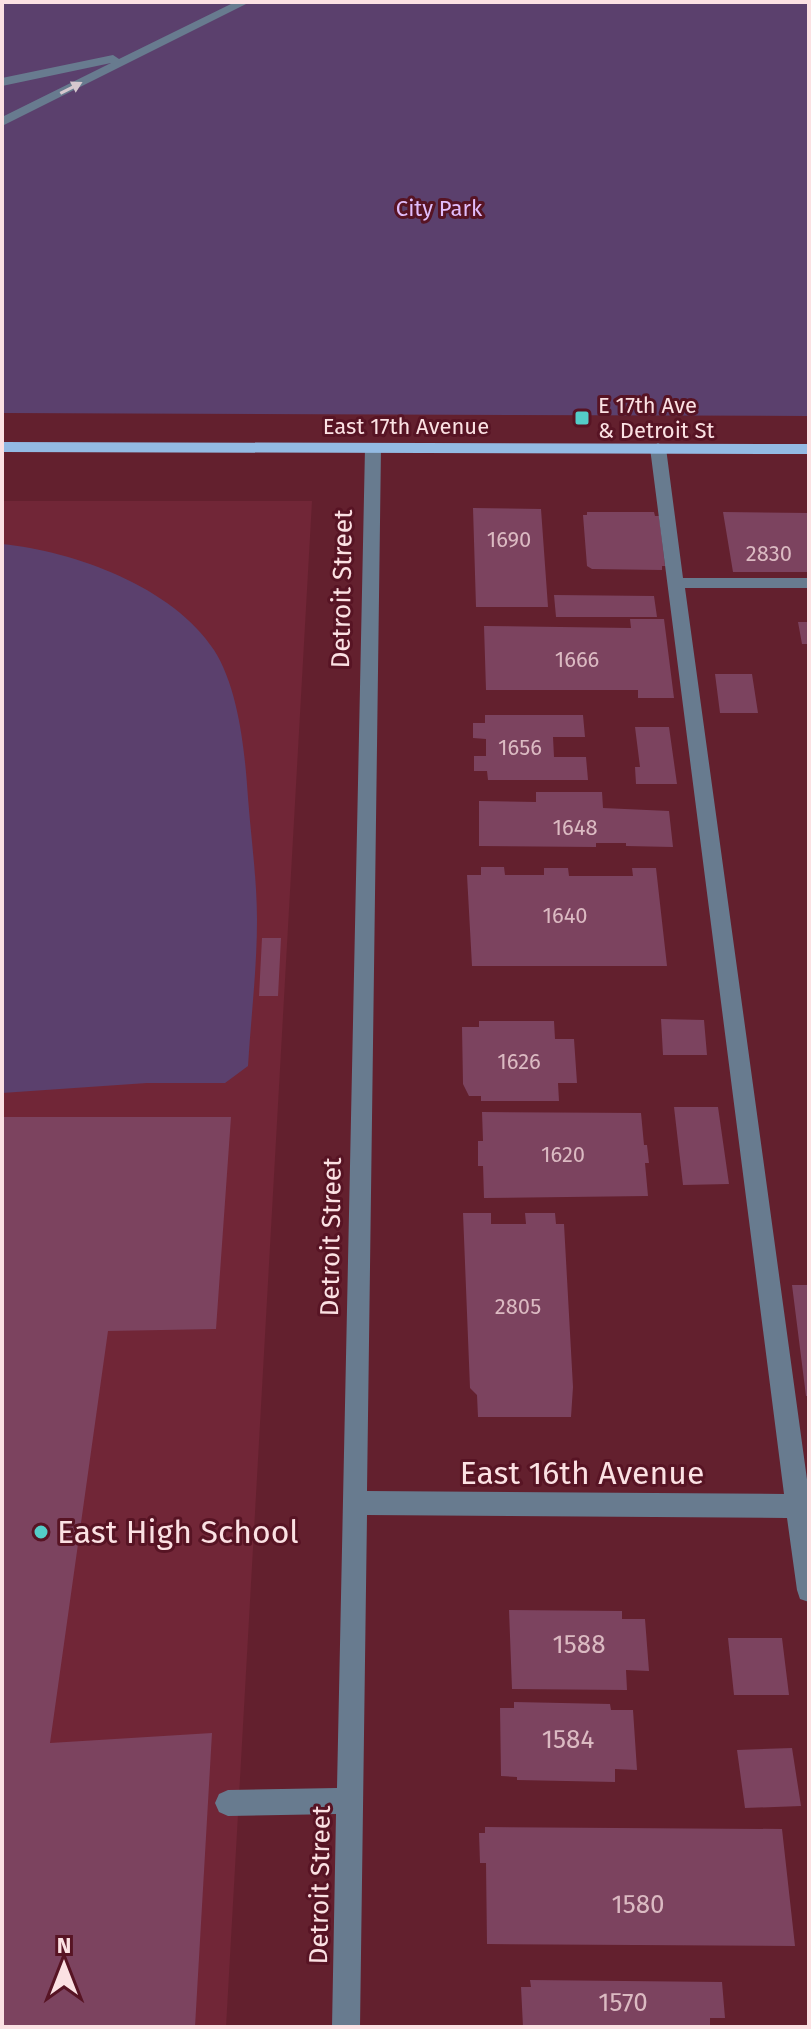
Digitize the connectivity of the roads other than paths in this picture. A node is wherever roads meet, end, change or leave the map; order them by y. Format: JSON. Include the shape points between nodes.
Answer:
{"nodes":[{"id":1,"x":244,"y":2,"type":"edge"},
{"id":2,"x":141,"y":53,"type":"junction"},
{"id":3,"x":2,"y":82,"type":"edge"},
{"id":4,"x":2,"y":122,"type":"edge"},
{"id":5,"x":2,"y":447,"type":"edge"},
{"id":6,"x":373,"y":448,"type":"junction"},
{"id":7,"x":658,"y":448,"type":"junction"},
{"id":8,"x":809,"y":449,"type":"edge"},
{"id":9,"x":676,"y":583,"type":"junction"},
{"id":10,"x":809,"y":583,"type":"edge"},
{"id":11,"x":354,"y":1503,"type":"junction"},
{"id":12,"x":804,"y":1506,"type":"edge"},
{"id":13,"x":809,"y":1590,"type":"edge"},
{"id":14,"x":350,"y":1801,"type":"junction"},
{"id":15,"x":228,"y":1803,"type":"dead end"},
{"id":16,"x":346,"y":2027,"type":"edge"}],
"edges":[{"from":1,"to":2,"type":"street"},
{"from":2,"to":3,"type":"street"},
{"from":4,"to":2,"type":"street","one_way":true},
{"from":5,"to":6,"type":"main road","name":"East 17th Avenue"},
{"from":6,"to":7,"type":"main road","name":"East 17th Avenue"},
{"from":6,"to":11,"type":"street","name":"Detroit Street"},
{"from":7,"to":8,"type":"main road","name":"East 17th Avenue"},
{"from":7,"to":9,"type":"street"},
{"from":9,"to":10,"type":"street"},
{"from":9,"to":12,"type":"street"},
{"from":11,"to":12,"type":"street","name":"East 16th Avenue"},
{"from":11,"to":14,"type":"street","name":"Detroit Street"},
{"from":12,"to":13,"type":"street"},
{"from":14,"to":15,"type":"street"},
{"from":14,"to":16,"type":"street","name":"Detroit Street"}]}
